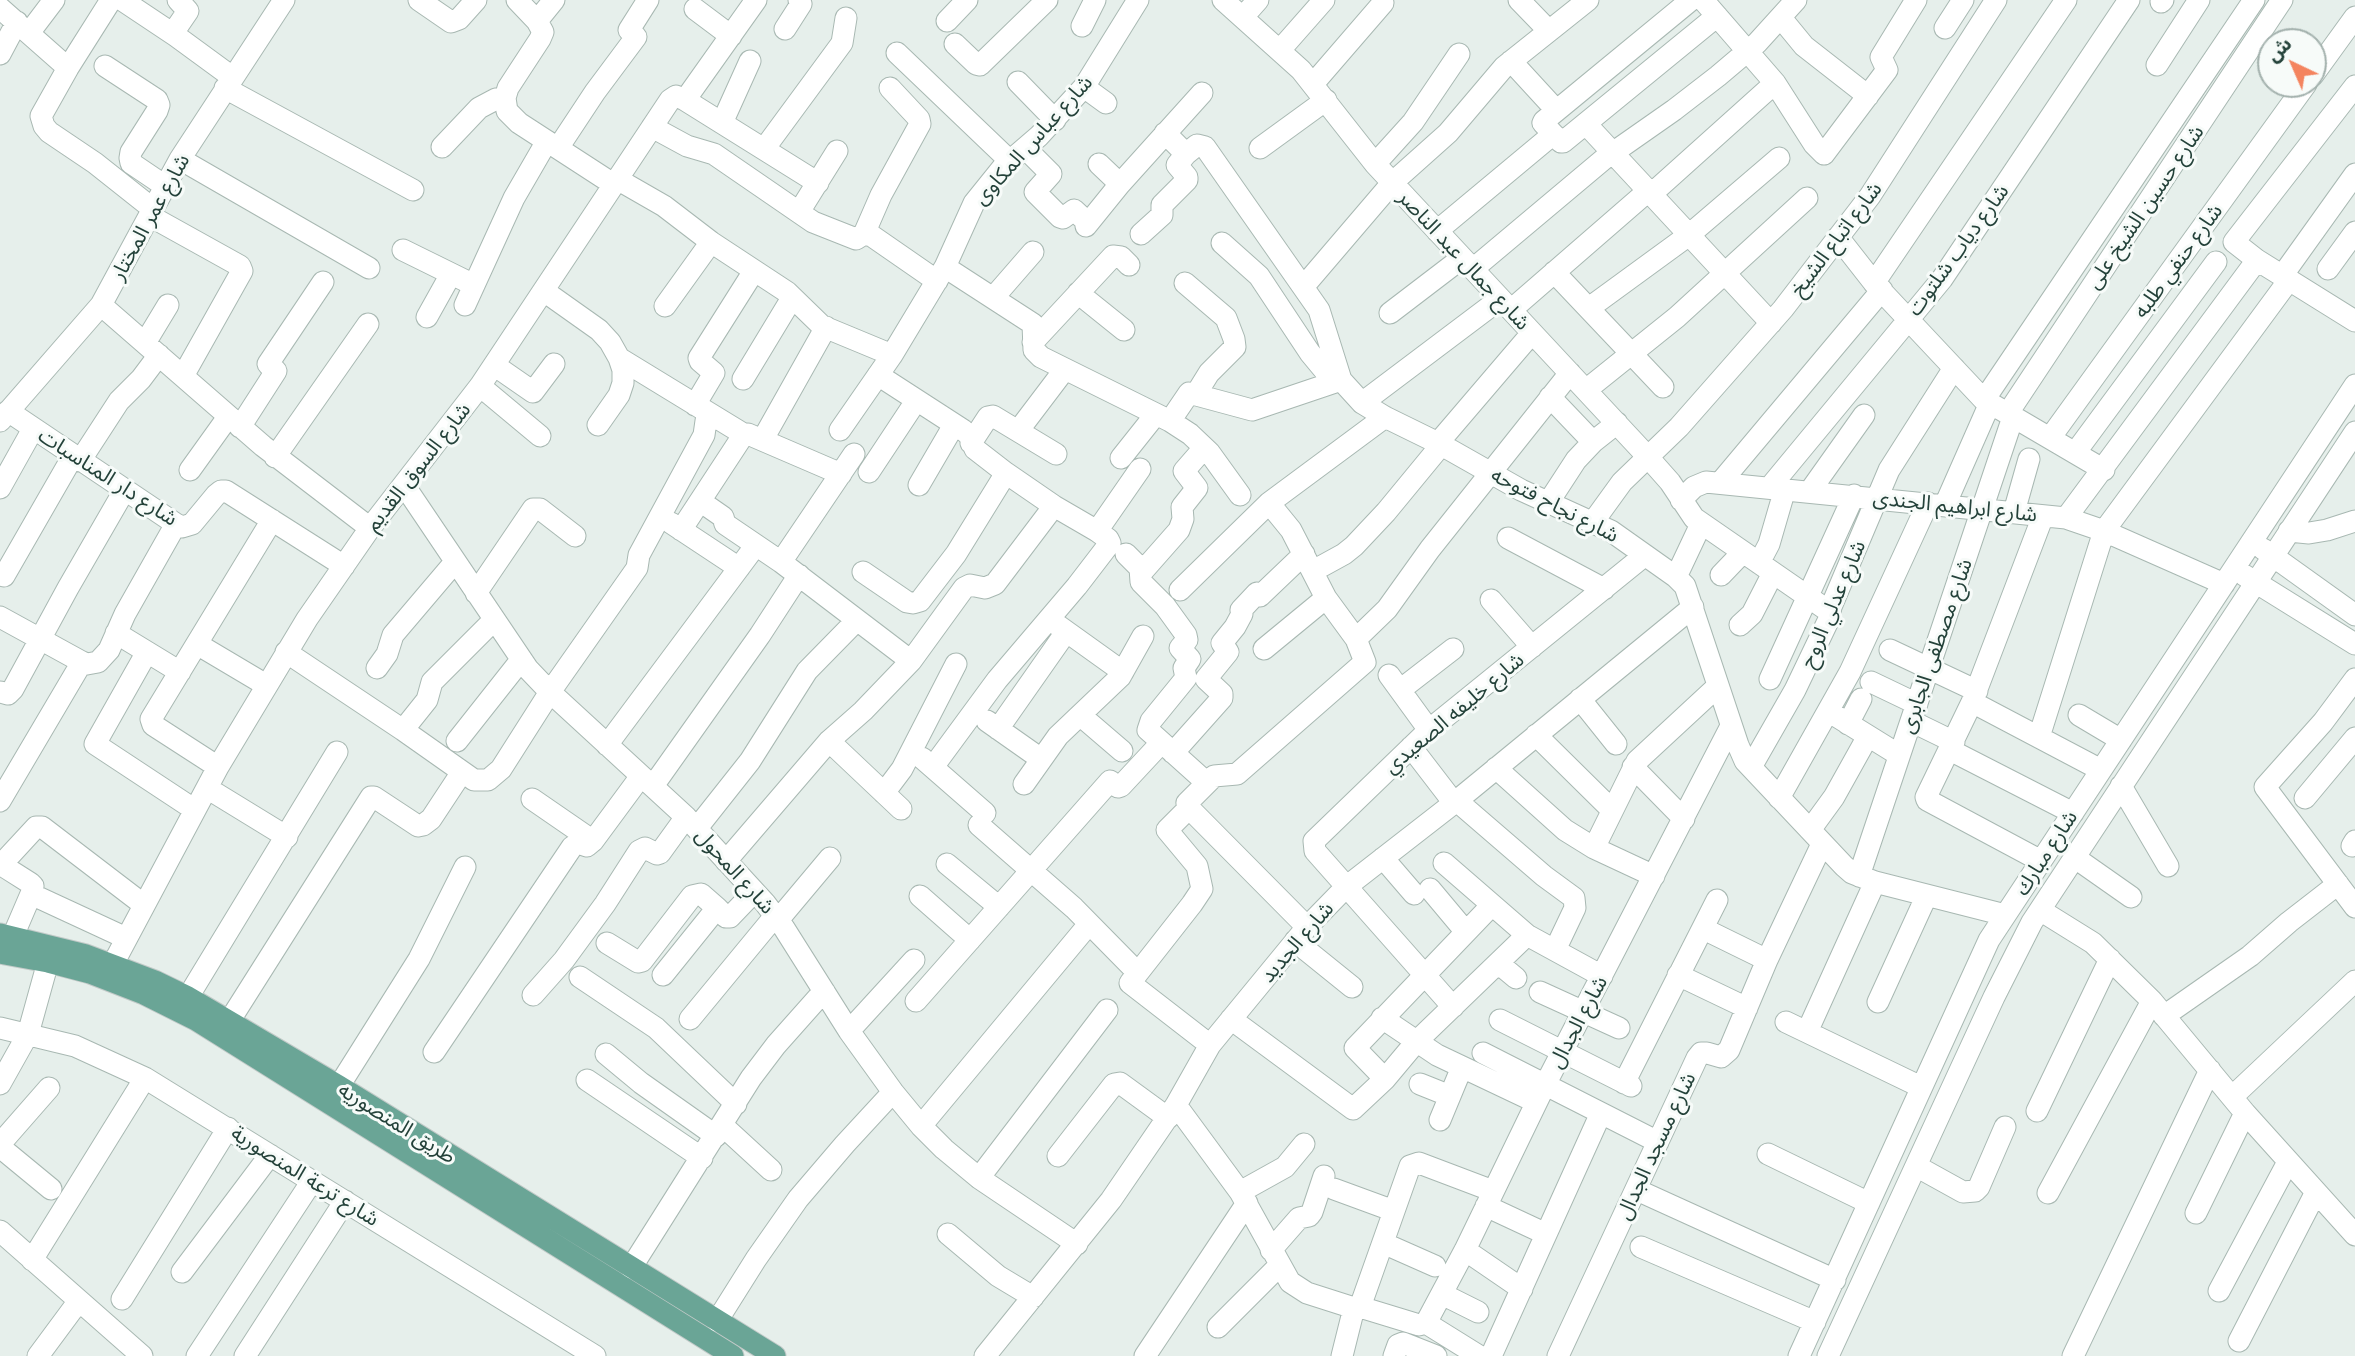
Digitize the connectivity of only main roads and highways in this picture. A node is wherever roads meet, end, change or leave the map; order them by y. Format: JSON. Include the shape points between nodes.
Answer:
{"nodes":[{"id":1,"x":4,"y":941,"type":"edge"},
{"id":2,"x":464,"y":1177,"type":"junction"},
{"id":3,"x":733,"y":1356,"type":"edge"},
{"id":4,"x":775,"y":1356,"type":"edge"}],
"edges":[{"from":1,"to":2,"type":"main road","name":"طريق المنصوريه","via":[[188,1015]]},
{"from":1,"to":2,"type":"main road","name":"طريق المنصوريه","via":[[50,945],[113,964],[188,997],[339,1086]]},
{"from":2,"to":3,"type":"main road","name":"طريق المنصوريه"},
{"from":2,"to":4,"type":"main road","name":"طريق المنصوريه","via":[[631,1268]]}]}
